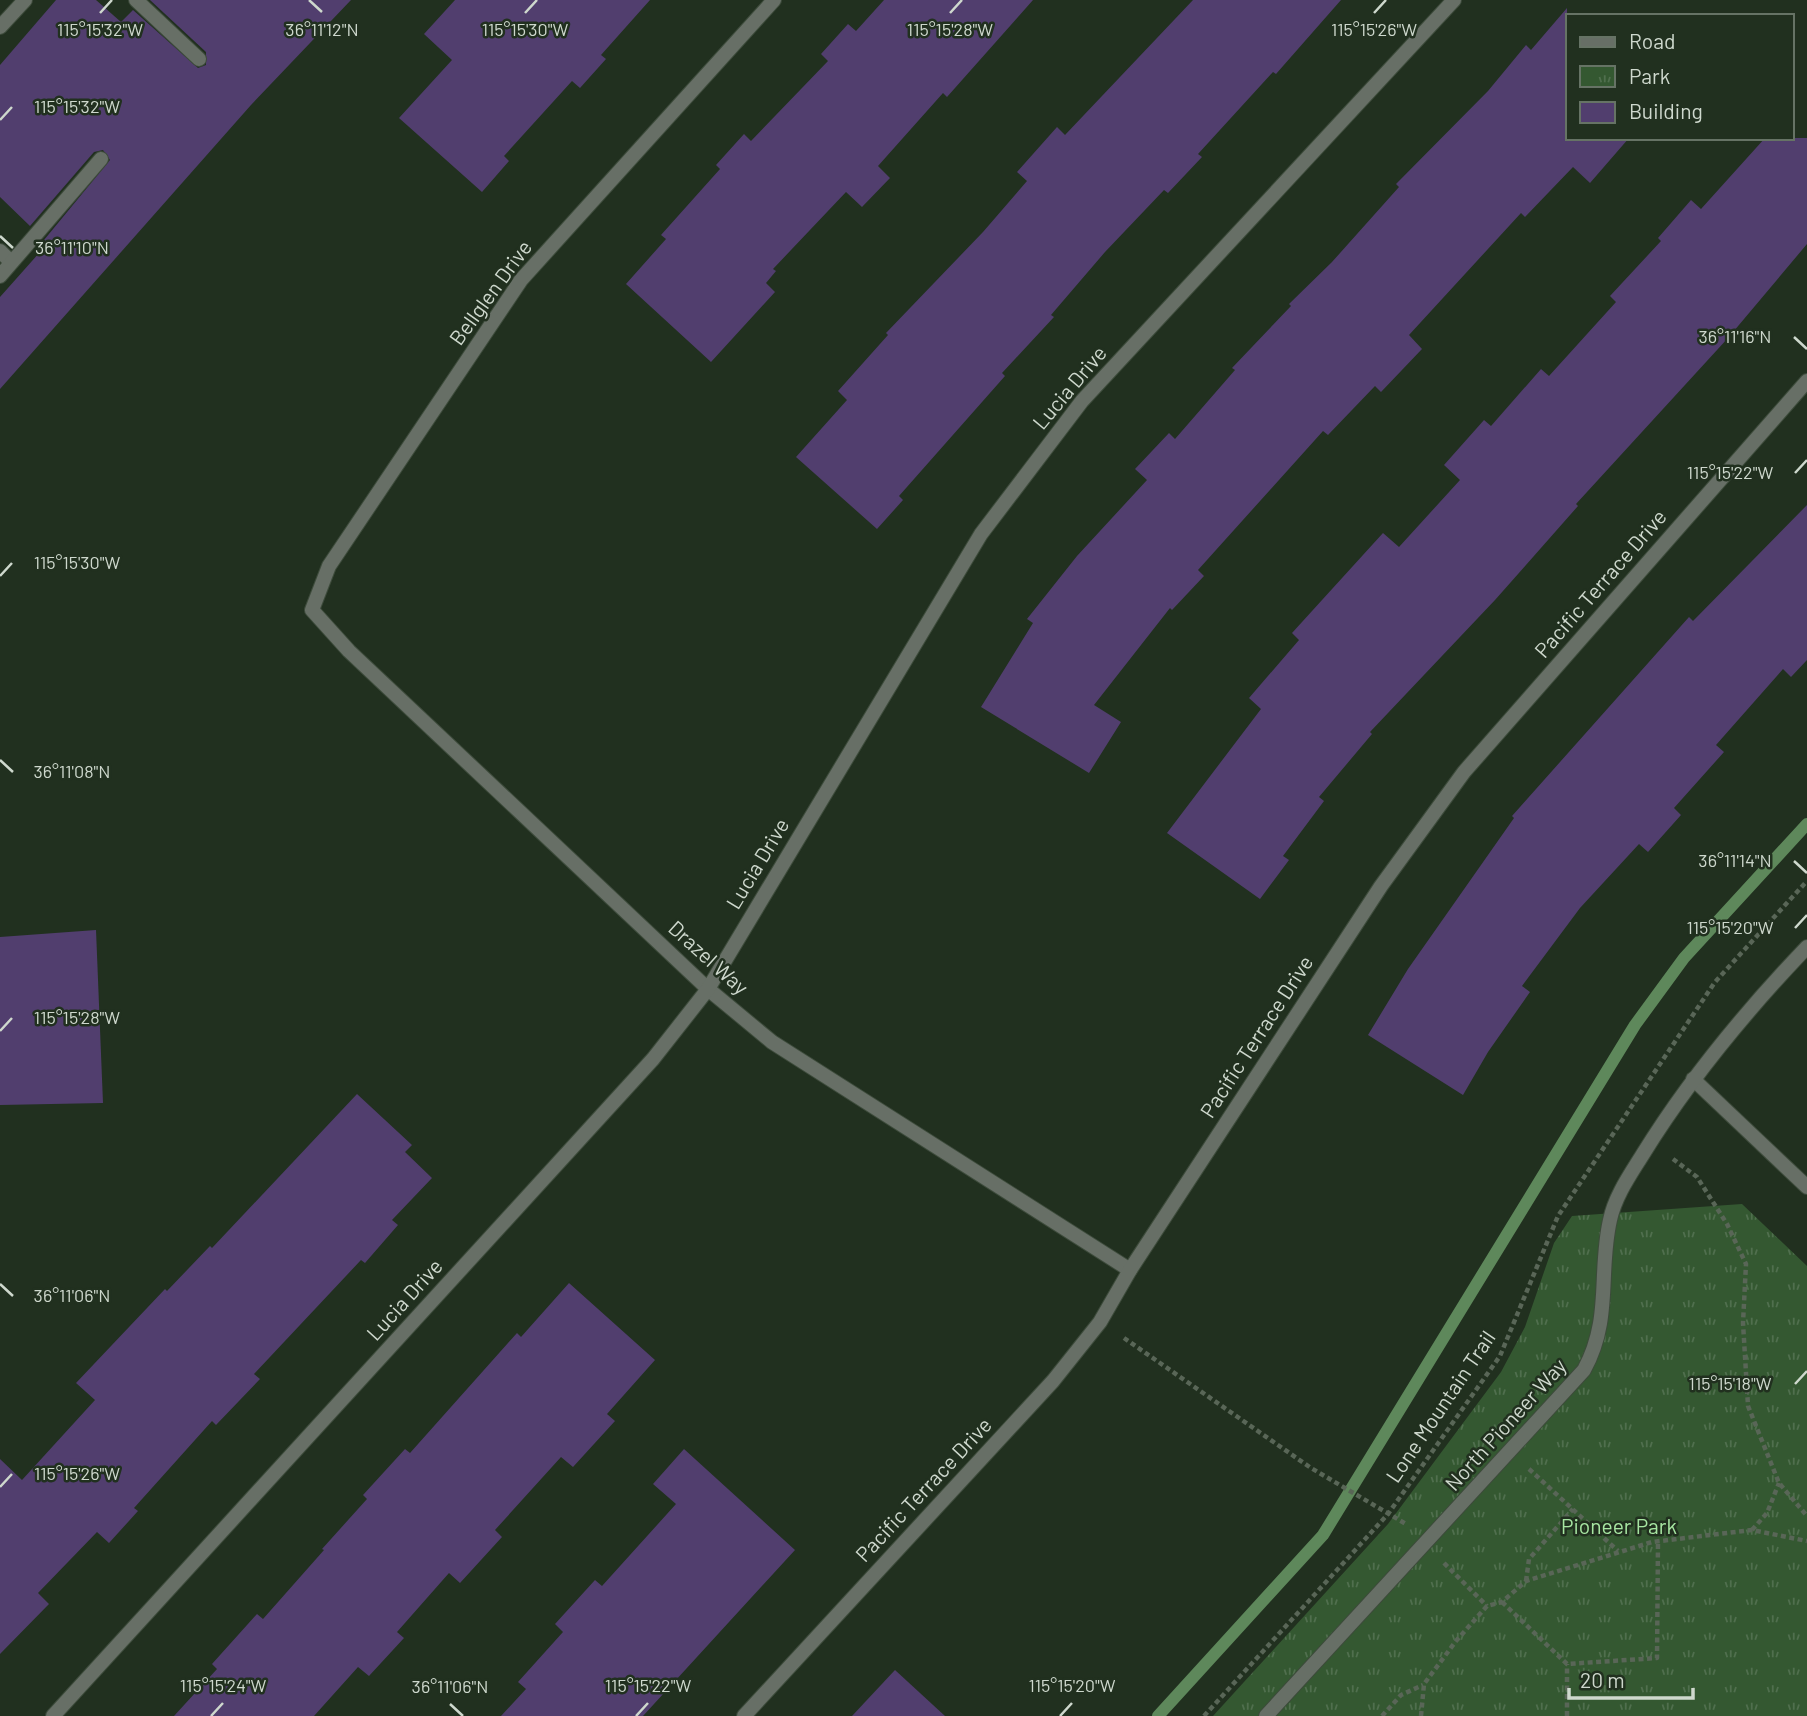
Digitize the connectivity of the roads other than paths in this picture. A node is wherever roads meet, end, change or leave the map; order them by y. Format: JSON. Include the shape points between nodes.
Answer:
{"nodes":[{"id":1,"x":24,"y":0,"type":"edge"},
{"id":2,"x":136,"y":0,"type":"edge"},
{"id":3,"x":774,"y":0,"type":"edge"},
{"id":4,"x":1454,"y":0,"type":"edge"},
{"id":5,"x":0,"y":27,"type":"edge"},
{"id":6,"x":199,"y":59,"type":"dead end"},
{"id":7,"x":101,"y":159,"type":"dead end"},
{"id":8,"x":0,"y":251,"type":"edge"},
{"id":9,"x":11,"y":262,"type":"junction"},
{"id":10,"x":0,"y":276,"type":"edge"},
{"id":11,"x":1807,"y":381,"type":"edge"},
{"id":12,"x":312,"y":610,"type":"joint"},
{"id":13,"x":1807,"y":947,"type":"edge"},
{"id":14,"x":708,"y":989,"type":"junction"},
{"id":15,"x":1693,"y":1079,"type":"junction"},
{"id":16,"x":1807,"y":1187,"type":"edge"},
{"id":17,"x":1130,"y":1270,"type":"junction"},
{"id":18,"x":53,"y":1716,"type":"edge"},
{"id":19,"x":744,"y":1716,"type":"edge"},
{"id":20,"x":1266,"y":1716,"type":"edge"}],
"edges":[{"from":1,"to":5,"type":"street"},
{"from":2,"to":6,"type":"street"},
{"from":3,"to":12,"type":"street","name":"Bellglen Drive","via":[[521,281],[330,566]]},
{"from":4,"to":14,"type":"street","name":"Lucia Drive","via":[[1082,401],[981,534]]},
{"from":7,"to":9,"type":"street"},
{"from":8,"to":9,"type":"street"},
{"from":9,"to":10,"type":"street"},
{"from":11,"to":17,"type":"street","name":"Pacific Terrace Drive","via":[[1464,772],[1381,886]]},
{"from":12,"to":14,"type":"street","name":"Drazel Way","via":[[349,651]]},
{"from":13,"to":15,"type":"street","name":"North Pioneer Way","via":[[1741,1016]]},
{"from":14,"to":17,"type":"street","name":"Drazel Way","via":[[772,1042]]},
{"from":14,"to":18,"type":"street","name":"Lucia Drive","via":[[653,1059]]},
{"from":15,"to":16,"type":"street"},
{"from":15,"to":20,"type":"street","name":"North Pioneer Way","via":[[1617,1197],[1609,1222],[1604,1312],[1596,1348],[1584,1370]]},
{"from":17,"to":19,"type":"street","name":"Pacific Terrace Drive","via":[[1100,1322],[1053,1381]]}]}
